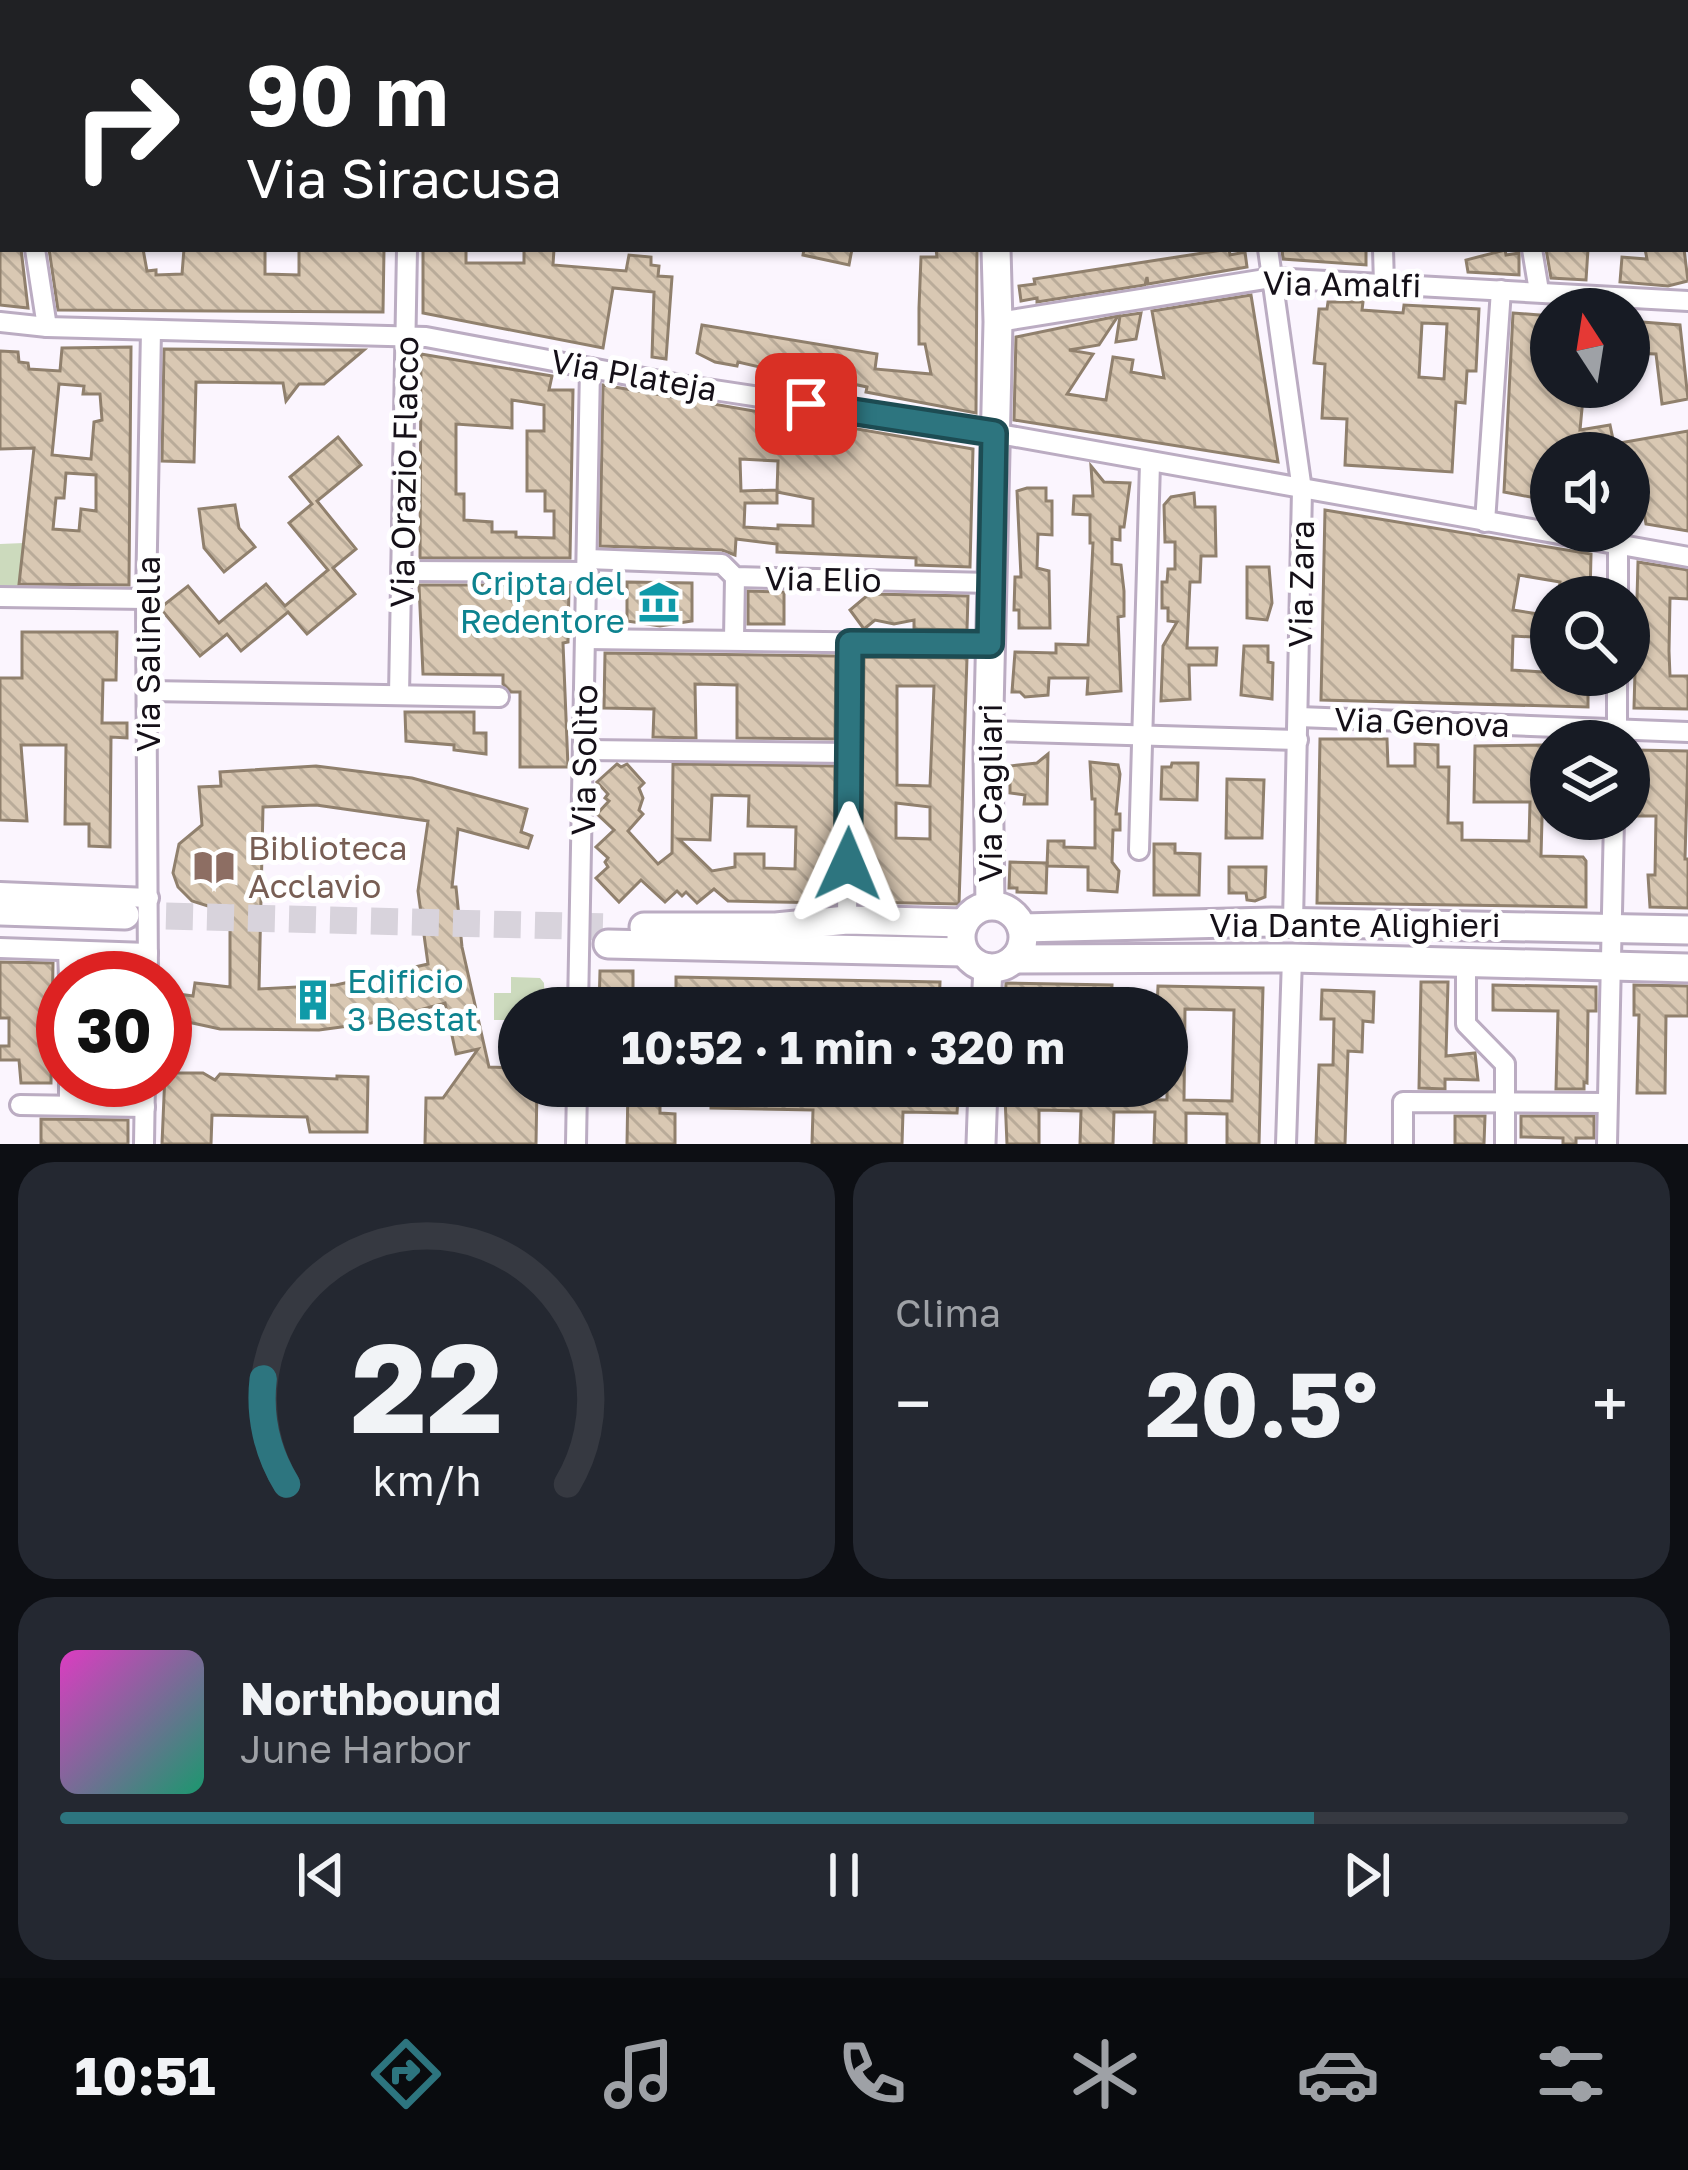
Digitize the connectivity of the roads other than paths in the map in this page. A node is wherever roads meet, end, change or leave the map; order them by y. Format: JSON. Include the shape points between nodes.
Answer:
{"nodes":[{"id":1,"x":35,"y":252,"type":"edge"},
{"id":2,"x":407,"y":252,"type":"edge"},
{"id":3,"x":995,"y":252,"type":"edge"},
{"id":4,"x":1268,"y":252,"type":"edge"},
{"id":5,"x":1383,"y":252,"type":"edge"},
{"id":6,"x":1532,"y":252,"type":"edge"},
{"id":7,"x":1272,"y":278,"type":"junction"},
{"id":8,"x":1384,"y":284,"type":"junction"},
{"id":9,"x":1538,"y":288,"type":"edge"},
{"id":10,"x":1501,"y":290,"type":"junction"},
{"id":11,"x":1530,"y":291,"type":"edge"},
{"id":12,"x":1650,"y":298,"type":"edge"},
{"id":13,"x":1688,"y":301,"type":"edge"},
{"id":14,"x":0,"y":322,"type":"edge"},
{"id":15,"x":998,"y":322,"type":"junction"},
{"id":16,"x":47,"y":327,"type":"junction"},
{"id":17,"x":151,"y":330,"type":"junction"},
{"id":18,"x":406,"y":335,"type":"junction"},
{"id":19,"x":590,"y":368,"type":"junction"},
{"id":20,"x":994,"y":433,"type":"junction"},
{"id":21,"x":1150,"y":463,"type":"junction"},
{"id":22,"x":1302,"y":490,"type":"junction"},
{"id":23,"x":1485,"y":522,"type":"junction"},
{"id":24,"x":1530,"y":530,"type":"edge"},
{"id":25,"x":1650,"y":550,"type":"edge"},
{"id":26,"x":1688,"y":557,"type":"edge"},
{"id":27,"x":588,"y":566,"type":"junction"},
{"id":28,"x":403,"y":571,"type":"junction"},
{"id":29,"x":735,"y":577,"type":"junction"},
{"id":30,"x":992,"y":583,"type":"junction"},
{"id":31,"x":0,"y":597,"type":"edge"},
{"id":32,"x":146,"y":599,"type":"junction"},
{"id":33,"x":586,"y":639,"type":"junction"},
{"id":34,"x":734,"y":639,"type":"junction"},
{"id":35,"x":850,"y":643,"type":"junction"},
{"id":36,"x":990,"y":644,"type":"junction"},
{"id":37,"x":148,"y":691,"type":"junction"},
{"id":38,"x":399,"y":695,"type":"junction"},
{"id":39,"x":499,"y":697,"type":"dead end"},
{"id":40,"x":1299,"y":717,"type":"junction"},
{"id":41,"x":989,"y":730,"type":"junction"},
{"id":42,"x":1530,"y":731,"type":"edge"},
{"id":43,"x":1688,"y":732,"type":"edge"},
{"id":44,"x":1650,"y":734,"type":"edge"},
{"id":45,"x":1143,"y":736,"type":"junction"},
{"id":46,"x":1298,"y":740,"type":"junction"},
{"id":47,"x":585,"y":750,"type":"junction"},
{"id":48,"x":850,"y":753,"type":"junction"},
{"id":49,"x":1613,"y":840,"type":"edge"},
{"id":50,"x":1139,"y":850,"type":"dead end"},
{"id":51,"x":0,"y":892,"type":"edge"},
{"id":52,"x":149,"y":898,"type":"junction"},
{"id":53,"x":990,"y":905,"type":"junction"},
{"id":54,"x":0,"y":911,"type":"edge"},
{"id":55,"x":847,"y":920,"type":"junction"},
{"id":56,"x":1293,"y":922,"type":"junction"},
{"id":57,"x":1022,"y":928,"type":"junction"},
{"id":58,"x":1611,"y":928,"type":"junction"},
{"id":59,"x":0,"y":930,"type":"edge"},
{"id":60,"x":1653,"y":930,"type":"junction"},
{"id":61,"x":1688,"y":931,"type":"edge"},
{"id":62,"x":0,"y":948,"type":"edge"},
{"id":63,"x":982,"y":950,"type":"junction"},
{"id":64,"x":68,"y":951,"type":"edge"},
{"id":65,"x":148,"y":951,"type":"edge"},
{"id":66,"x":1292,"y":958,"type":"junction"},
{"id":67,"x":1466,"y":962,"type":"junction"},
{"id":68,"x":1610,"y":966,"type":"junction"},
{"id":69,"x":1652,"y":967,"type":"junction"},
{"id":70,"x":1688,"y":968,"type":"edge"},
{"id":71,"x":579,"y":987,"type":"edge"},
{"id":72,"x":985,"y":987,"type":"edge"},
{"id":73,"x":1504,"y":1102,"type":"junction"},
{"id":74,"x":1607,"y":1103,"type":"junction"},
{"id":75,"x":20,"y":1105,"type":"dead end"},
{"id":76,"x":36,"y":1105,"type":"edge"},
{"id":77,"x":145,"y":1107,"type":"edge"},
{"id":78,"x":577,"y":1107,"type":"edge"},
{"id":79,"x":982,"y":1107,"type":"edge"},
{"id":80,"x":144,"y":1144,"type":"edge"},
{"id":81,"x":576,"y":1144,"type":"edge"},
{"id":82,"x":981,"y":1144,"type":"edge"},
{"id":83,"x":1286,"y":1144,"type":"edge"},
{"id":84,"x":1402,"y":1144,"type":"edge"},
{"id":85,"x":1504,"y":1144,"type":"edge"},
{"id":86,"x":1607,"y":1144,"type":"edge"}],
"edges":[{"from":1,"to":16,"type":"street"},
{"from":2,"to":18,"type":"street","name":"Via Orazio Flacco"},
{"from":3,"to":15,"type":"street","name":"Via Cagliari"},
{"from":4,"to":7,"type":"street","name":"Via Zara"},
{"from":5,"to":8,"type":"street"},
{"from":6,"to":9,"type":"street"},
{"from":7,"to":8,"type":"street","name":"Via Amalfi"},
{"from":7,"to":15,"type":"street","name":"Via Amalfi"},
{"from":7,"to":22,"type":"street","name":"Via Zara"},
{"from":8,"to":10,"type":"street","name":"Via Amalfi"},
{"from":10,"to":11,"type":"street","name":"Via Amalfi"},
{"from":10,"to":23,"type":"street"},
{"from":12,"to":13,"type":"street","name":"Via Amalfi"},
{"from":14,"to":16,"type":"street","name":"Via Plateja"},
{"from":15,"to":20,"type":"street","name":"Via Cagliari"},
{"from":16,"to":17,"type":"street","name":"Via Plateja"},
{"from":17,"to":18,"type":"street","name":"Via Plateja"},
{"from":17,"to":32,"type":"street","name":"Via Salinella"},
{"from":18,"to":19,"type":"street","name":"Via Plateja"},
{"from":18,"to":28,"type":"street","name":"Via Orazio Flacco"},
{"from":19,"to":20,"type":"street","name":"Via Plateja"},
{"from":19,"to":27,"type":"street","name":"Via Solìto"},
{"from":20,"to":21,"type":"street","name":"Via Plateja"},
{"from":20,"to":30,"type":"street","name":"Via Cagliari"},
{"from":21,"to":22,"type":"street","name":"Via Plateja"},
{"from":21,"to":45,"type":"street"},
{"from":22,"to":23,"type":"street","name":"Via Plateja"},
{"from":22,"to":40,"type":"street","name":"Via Zara"},
{"from":23,"to":24,"type":"street","name":"Via Plateja"},
{"from":25,"to":26,"type":"street","name":"Via Plateja"},
{"from":27,"to":28,"type":"street","name":"Via Elio"},
{"from":27,"to":29,"type":"street","name":"Via Elio","via":[[722,564]]},
{"from":27,"to":33,"type":"street","name":"Via Solìto"},
{"from":28,"to":38,"type":"street","name":"Via Orazio Flacco"},
{"from":29,"to":30,"type":"street","name":"Via Elio"},
{"from":29,"to":34,"type":"street"},
{"from":30,"to":36,"type":"street","name":"Via Cagliari"},
{"from":31,"to":32,"type":"street"},
{"from":32,"to":37,"type":"street","name":"Via Salinella"},
{"from":33,"to":34,"type":"street"},
{"from":33,"to":47,"type":"street","name":"Via Solìto"},
{"from":34,"to":35,"type":"street"},
{"from":35,"to":36,"type":"street"},
{"from":35,"to":48,"type":"street"},
{"from":36,"to":41,"type":"street","name":"Via Cagliari"},
{"from":37,"to":38,"type":"street"},
{"from":37,"to":52,"type":"street","name":"Via Salinella"},
{"from":38,"to":39,"type":"street"},
{"from":40,"to":42,"type":"street","name":"Via Genova"},
{"from":40,"to":46,"type":"street","name":"Via Zara"},
{"from":41,"to":45,"type":"street","name":"Via Genova"},
{"from":41,"to":53,"type":"street","name":"Via Cagliari"},
{"from":43,"to":44,"type":"street","name":"Via Genova"},
{"from":45,"to":46,"type":"street","name":"Via Genova"},
{"from":45,"to":50,"type":"street"},
{"from":46,"to":56,"type":"street","name":"Via Zara"},
{"from":47,"to":48,"type":"street"},
{"from":47,"to":71,"type":"street","name":"Via Solìto"},
{"from":48,"to":55,"type":"street"},
{"from":49,"to":58,"type":"street"},
{"from":51,"to":52,"type":"street"},
{"from":52,"to":65,"type":"street","name":"Via Salinella"},
{"from":53,"to":57,"type":"street"},
{"from":53,"to":63,"type":"street","via":[[976,910]]},
{"from":54,"to":59,"type":"street","via":[[125,924]]},
{"from":55,"to":63,"type":"street","name":"Via Dante Alighieri"},
{"from":55,"to":63,"type":"street","name":"Via Dante Alighieri","via":[[609,936]]},
{"from":56,"to":57,"type":"street","name":"Via Dante Alighieri"},
{"from":56,"to":58,"type":"street","name":"Via Dante Alighieri"},
{"from":57,"to":63,"type":"street","via":[[1022,944]]},
{"from":58,"to":60,"type":"street","name":"Via Dante Alighieri"},
{"from":58,"to":68,"type":"street"},
{"from":60,"to":61,"type":"street","name":"Via Dante Alighieri"},
{"from":60,"to":69,"type":"street","via":[[1645,943]]},
{"from":62,"to":64,"type":"street"},
{"from":63,"to":66,"type":"street","name":"Via Dante Alighieri"},
{"from":63,"to":72,"type":"street"},
{"from":66,"to":67,"type":"street","name":"Via Dante Alighieri"},
{"from":66,"to":83,"type":"street"},
{"from":67,"to":68,"type":"street","name":"Via Dante Alighieri"},
{"from":67,"to":73,"type":"street","name":"Via Dante Alighieri","via":[[1466,1024],[1505,1064]]},
{"from":68,"to":69,"type":"street","name":"Via Dante Alighieri"},
{"from":68,"to":74,"type":"street"},
{"from":69,"to":70,"type":"street","name":"Via Dante Alighieri"},
{"from":73,"to":74,"type":"street"},
{"from":73,"to":84,"type":"street","via":[[1403,1102]]},
{"from":73,"to":85,"type":"street","name":"Via Dante Alighieri"},
{"from":74,"to":86,"type":"street"},
{"from":75,"to":76,"type":"street"},
{"from":77,"to":80,"type":"street"},
{"from":78,"to":81,"type":"street"},
{"from":79,"to":82,"type":"street"}]}
